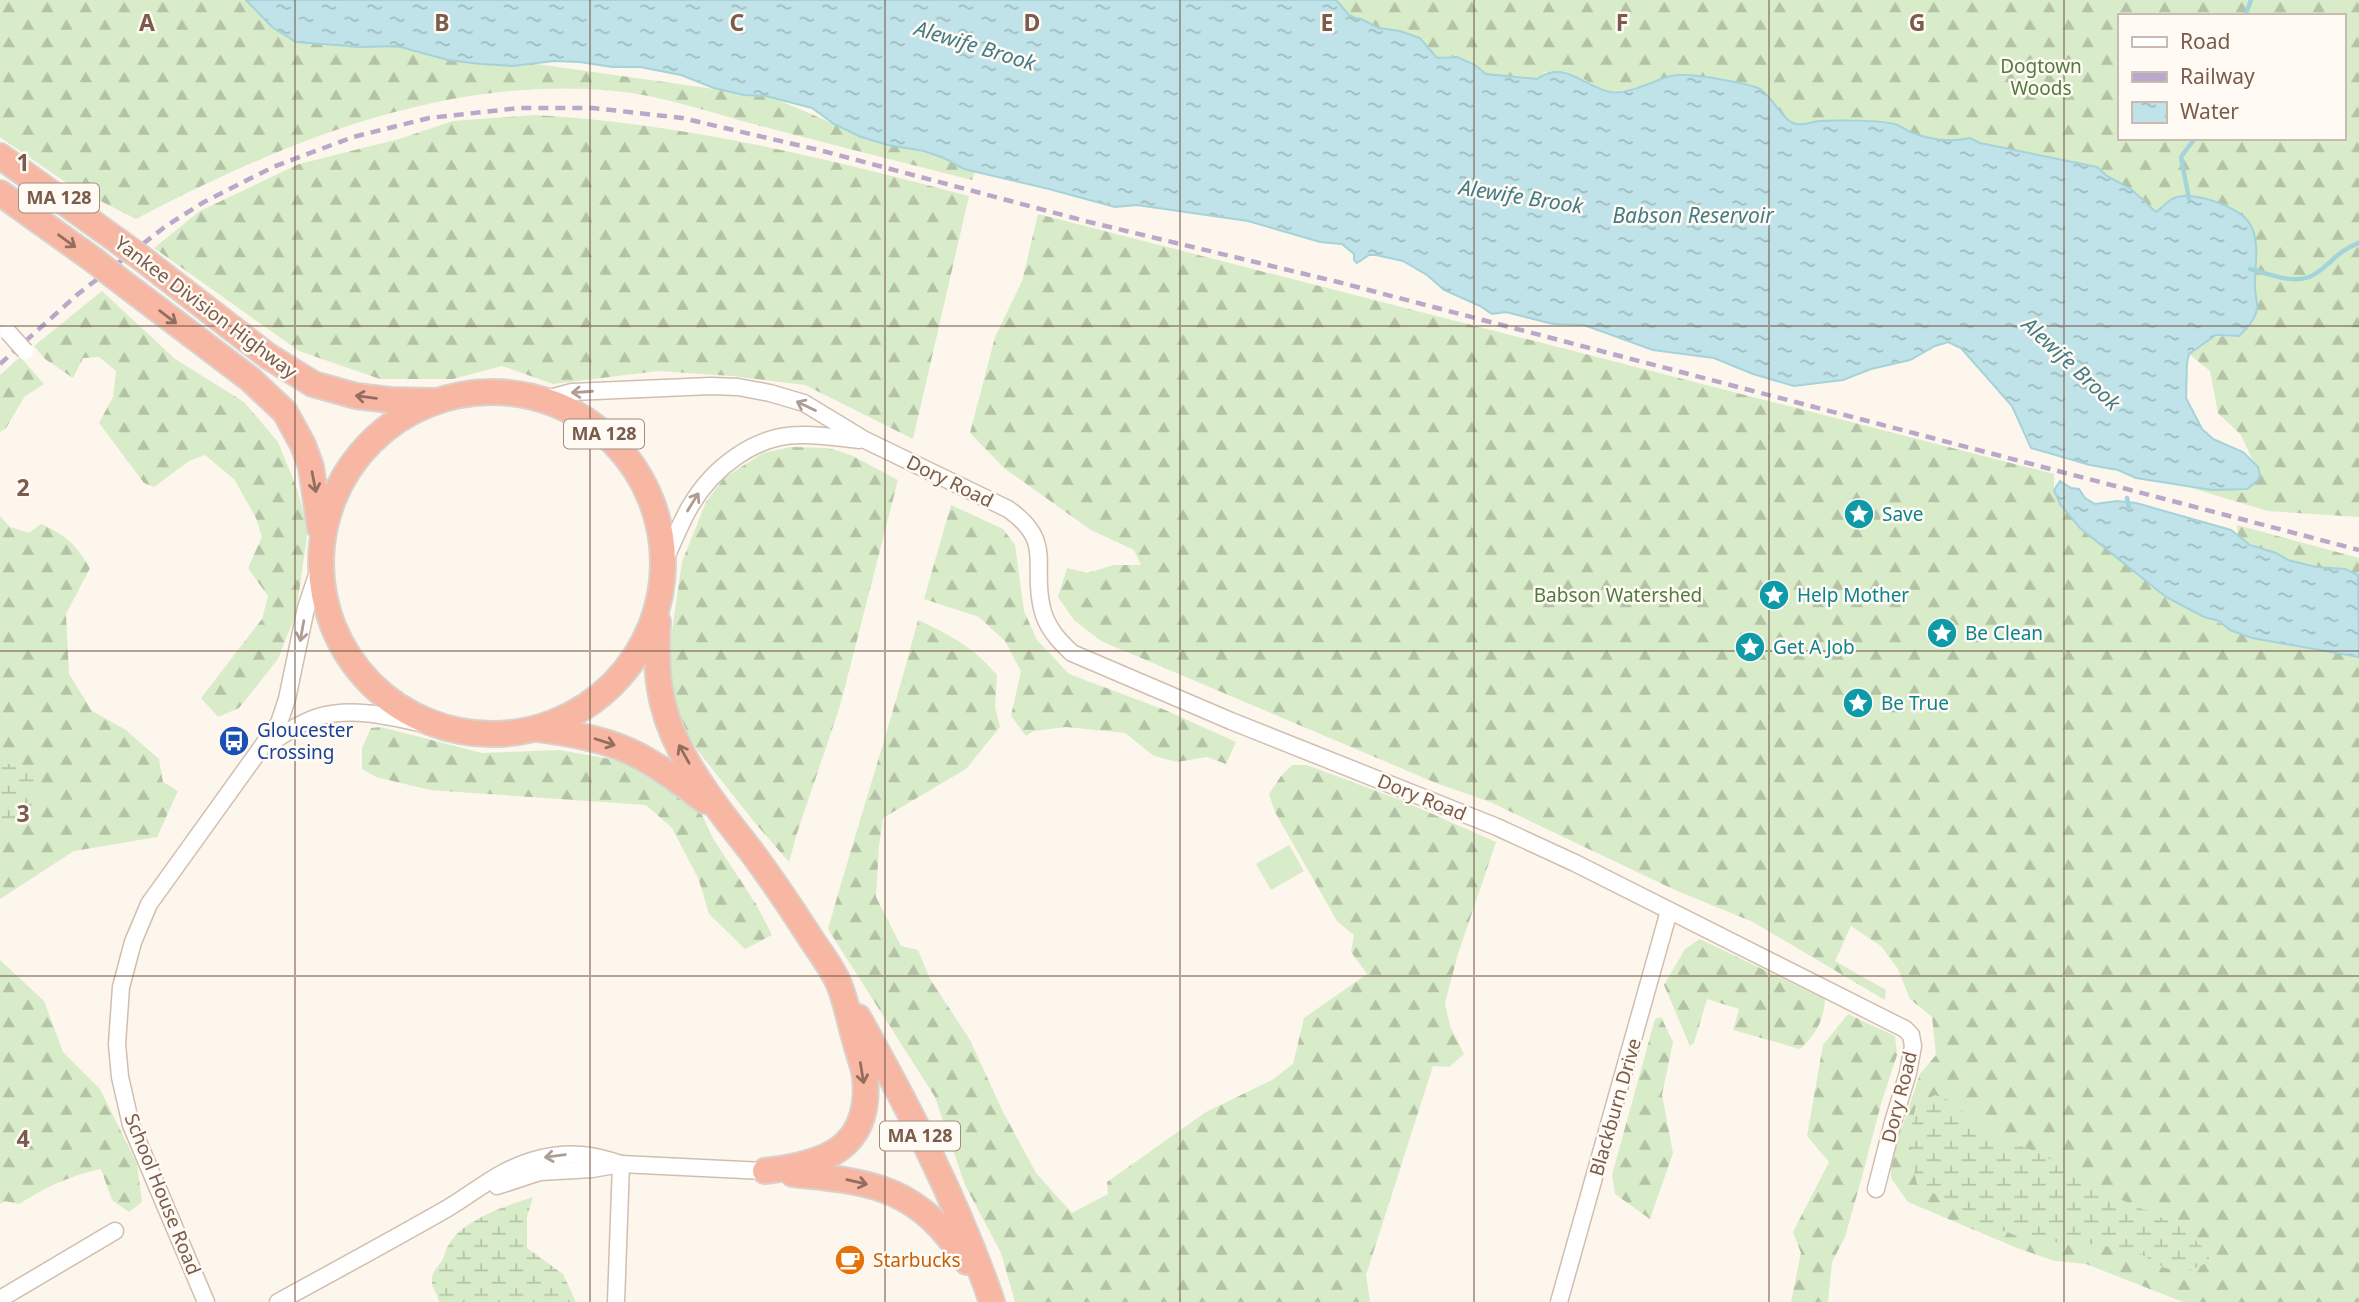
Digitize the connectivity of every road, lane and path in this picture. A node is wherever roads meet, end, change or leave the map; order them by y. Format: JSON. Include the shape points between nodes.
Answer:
{"nodes":[{"id":1,"x":0,"y":156,"type":"edge"},
{"id":2,"x":0,"y":193,"type":"edge"},
{"id":3,"x":4,"y":329,"type":"edge"},
{"id":4,"x":25,"y":351,"type":"dead end"},
{"id":5,"x":546,"y":399,"type":"junction"},
{"id":6,"x":434,"y":401,"type":"junction"},
{"id":7,"x":864,"y":440,"type":"junction"},
{"id":8,"x":321,"y":539,"type":"junction"},
{"id":9,"x":663,"y":563,"type":"junction"},
{"id":10,"x":320,"y":566,"type":"junction"},
{"id":11,"x":660,"y":597,"type":"junction"},
{"id":12,"x":443,"y":728,"type":"junction"},
{"id":13,"x":538,"y":729,"type":"junction"},
{"id":14,"x":261,"y":749,"type":"junction"},
{"id":15,"x":719,"y":812,"type":"junction"},
{"id":16,"x":1669,"y":911,"type":"junction"},
{"id":17,"x":839,"y":983,"type":"junction"},
{"id":18,"x":621,"y":1164,"type":"junction"},
{"id":19,"x":765,"y":1171,"type":"junction"},
{"id":20,"x":1876,"y":1189,"type":"dead end"},
{"id":21,"x":115,"y":1231,"type":"dead end"},
{"id":22,"x":990,"y":1298,"type":"edge"},
{"id":23,"x":0,"y":1299,"type":"edge"},
{"id":24,"x":206,"y":1302,"type":"edge"},
{"id":25,"x":278,"y":1302,"type":"edge"},
{"id":26,"x":616,"y":1302,"type":"edge"},
{"id":27,"x":1559,"y":1302,"type":"edge"}],
"edges":[{"from":6,"to":1,"type":"highway","name":"Yankee Division Highway","number":"MA 128","one_way":true,"bridge":true,"via":[[356,396],[313,384],[268,356]]},
{"from":2,"to":8,"type":"highway","name":"Yankee Division Highway","number":"MA 128","one_way":true,"via":[[250,380],[285,412],[311,467]]},
{"from":3,"to":4,"type":"street","bridge":true},
{"from":5,"to":6,"type":"highway","number":"MA 128","via":[[478,392]]},
{"from":7,"to":5,"type":"street","name":"Dory Road","one_way":true,"via":[[804,403],[738,387],[572,392]]},
{"from":5,"to":9,"type":"highway","number":"MA 128","via":[[587,421],[626,457],[652,504]]},
{"from":6,"to":8,"type":"highway","via":[[387,427],[359,454],[340,483]]},
{"from":9,"to":7,"type":"street","name":"Dory Road","one_way":true,"via":[[690,505],[735,456],[773,439],[798,434]]},
{"from":7,"to":16,"type":"street","name":"Dory Road","via":[[1022,519],[1037,544],[1045,619],[1072,653],[1497,827]]},
{"from":8,"to":10,"type":"highway","number":"MA 128"},
{"from":9,"to":11,"type":"highway","number":"MA 128"},
{"from":10,"to":12,"type":"highway","number":"MA 128","via":[[326,606],[351,661],[392,702]]},
{"from":10,"to":14,"type":"street","name":"School House Road","one_way":true,"via":[[287,699],[279,723]]},
{"from":11,"to":13,"type":"highway","via":[[647,637],[626,671],[585,708]]},
{"from":15,"to":11,"type":"highway","number":"MA 128","one_way":true,"via":[[665,716],[656,653]]},
{"from":12,"to":13,"type":"highway","number":"MA 128","via":[[501,734]]},
{"from":12,"to":14,"type":"street","name":"School House Road","via":[[365,713],[331,714],[301,724]]},
{"from":13,"to":15,"type":"highway","number":"MA 128","one_way":true,"via":[[584,736],[634,754],[670,774]]},
{"from":14,"to":24,"type":"street","name":"School House Road","via":[[149,904],[121,987],[118,1055],[131,1125]]},
{"from":15,"to":17,"type":"highway","number":"MA 128","via":[[780,892]]},
{"from":16,"to":20,"type":"street","name":"Dory Road","via":[[1911,1035],[1908,1073]]},
{"from":16,"to":27,"type":"street","name":"Blackburn Drive"},
{"from":17,"to":19,"type":"highway","one_way":true,"via":[[865,1075],[864,1114],[852,1138],[835,1152],[814,1163]]},
{"from":17,"to":22,"type":"highway","number":"MA 128","via":[[949,1196]]},
{"from":18,"to":19,"type":"street"},
{"from":18,"to":25,"type":"street","via":[[594,1154],[572,1153],[520,1164]]},
{"from":18,"to":26,"type":"street"},
{"from":19,"to":22,"type":"highway","one_way":true,"via":[[854,1180],[891,1191],[938,1224]]},
{"from":21,"to":23,"type":"street"}]}
